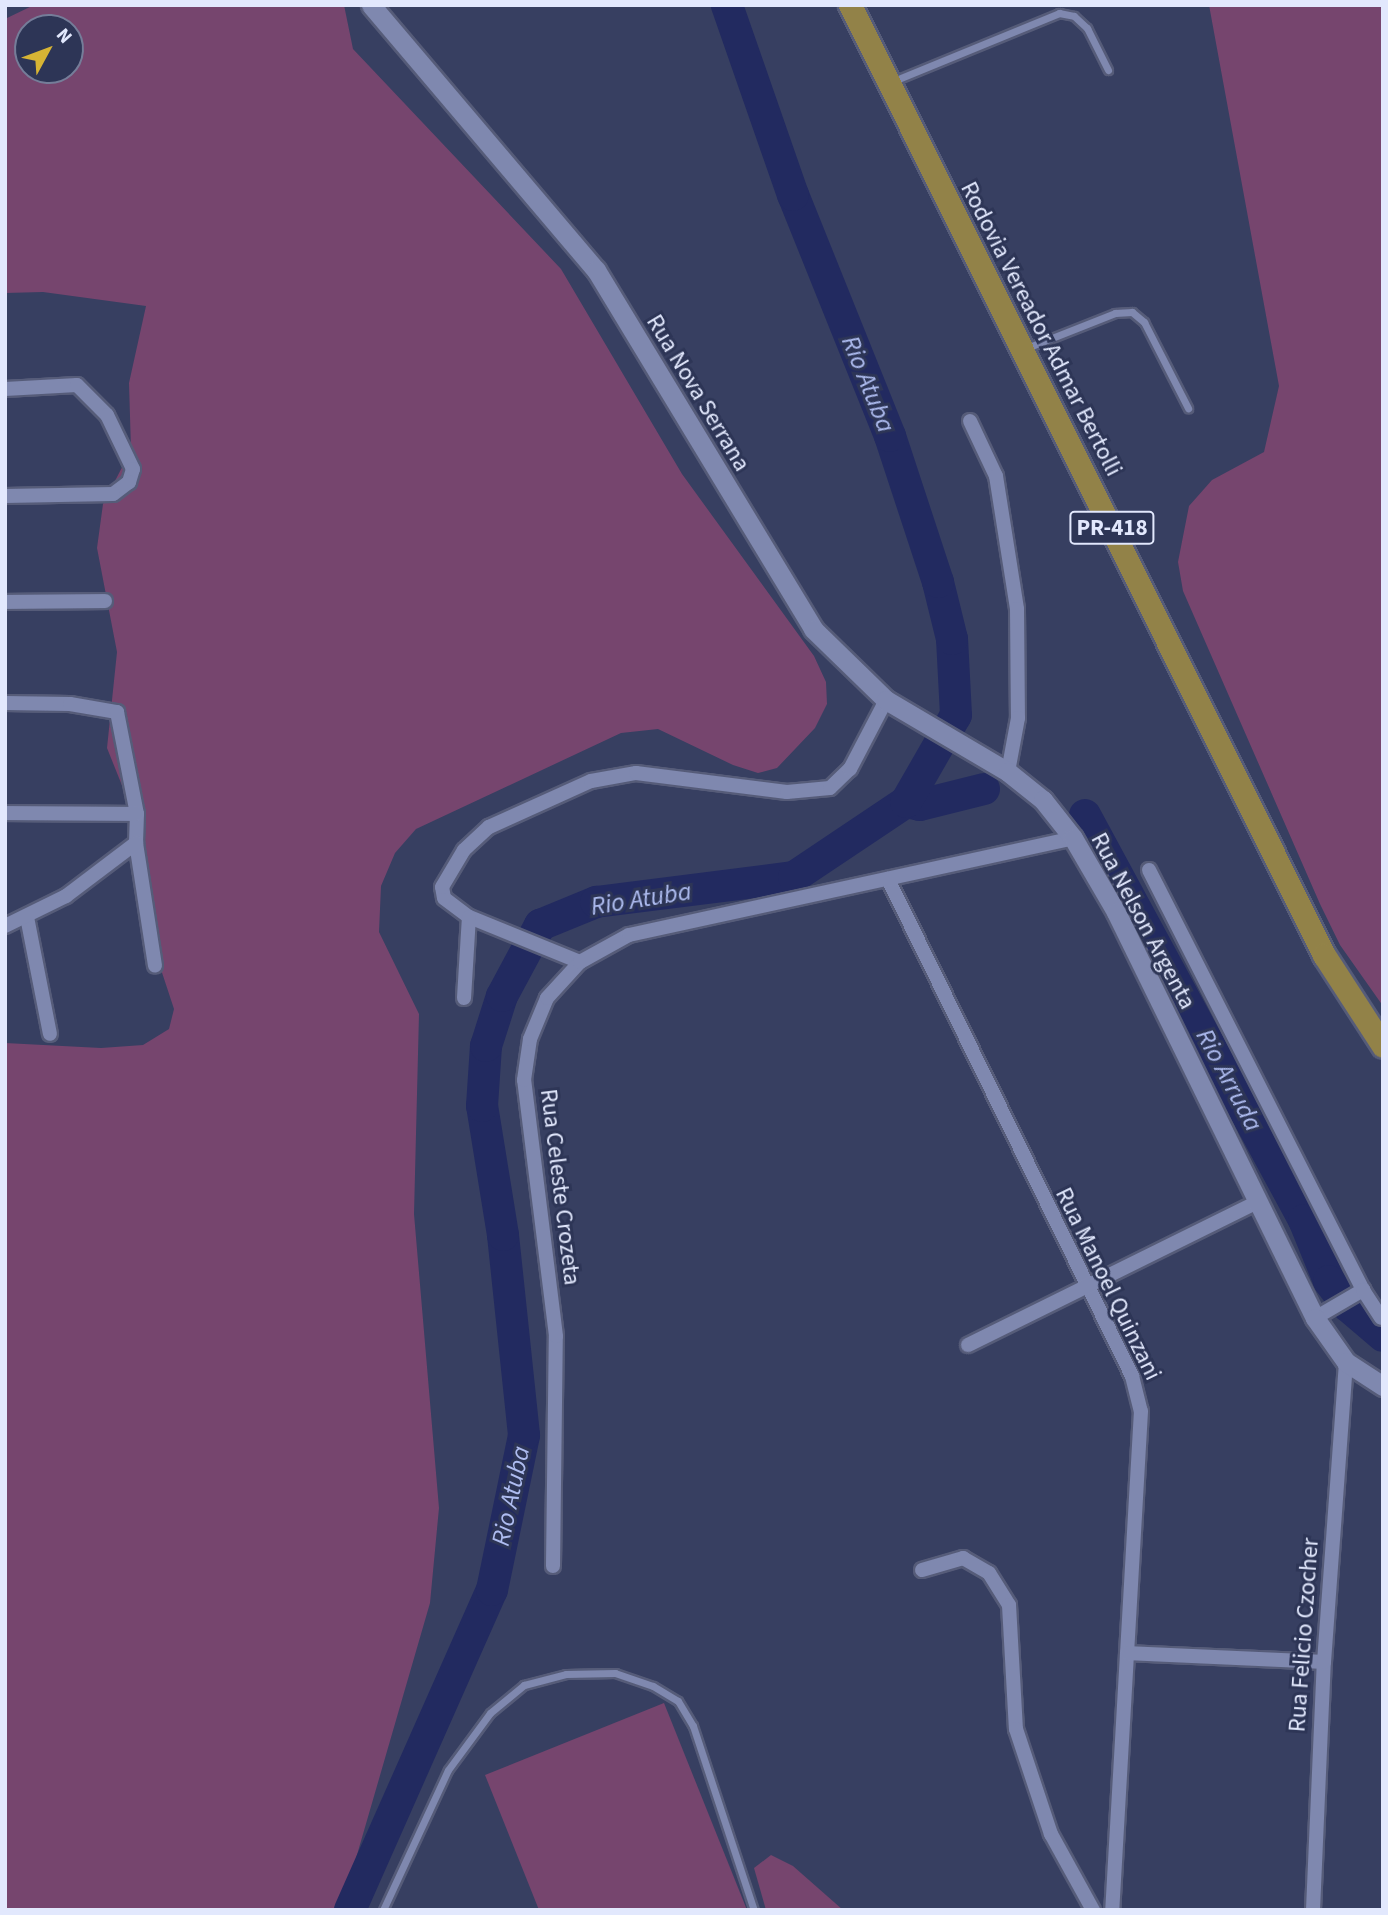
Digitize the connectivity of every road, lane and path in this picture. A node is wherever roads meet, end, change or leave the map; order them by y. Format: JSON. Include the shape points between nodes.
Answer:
{"nodes":[{"id":1,"x":371,"y":5,"type":"edge"},
{"id":2,"x":850,"y":5,"type":"edge"},
{"id":3,"x":1108,"y":70,"type":"dead end"},
{"id":4,"x":887,"y":83,"type":"junction"},
{"id":5,"x":1024,"y":349,"type":"junction"},
{"id":6,"x":5,"y":389,"type":"edge"},
{"id":7,"x":1188,"y":408,"type":"dead end"},
{"id":8,"x":970,"y":421,"type":"dead end"},
{"id":9,"x":5,"y":496,"type":"edge"},
{"id":10,"x":105,"y":601,"type":"dead end"},
{"id":11,"x":5,"y":603,"type":"edge"},
{"id":12,"x":5,"y":703,"type":"edge"},
{"id":13,"x":894,"y":706,"type":"junction"},
{"id":14,"x":1008,"y":772,"type":"junction"},
{"id":15,"x":5,"y":813,"type":"edge"},
{"id":16,"x":137,"y":814,"type":"junction"},
{"id":17,"x":1073,"y":838,"type":"junction"},
{"id":18,"x":135,"y":843,"type":"junction"},
{"id":19,"x":1149,"y":870,"type":"dead end"},
{"id":20,"x":888,"y":879,"type":"junction"},
{"id":21,"x":27,"y":917,"type":"junction"},
{"id":22,"x":469,"y":918,"type":"junction"},
{"id":23,"x":5,"y":926,"type":"edge"},
{"id":24,"x":580,"y":962,"type":"junction"},
{"id":25,"x":155,"y":966,"type":"dead end"},
{"id":26,"x":464,"y":998,"type":"dead end"},
{"id":27,"x":50,"y":1034,"type":"dead end"},
{"id":28,"x":1383,"y":1046,"type":"edge"},
{"id":29,"x":1256,"y":1202,"type":"junction"},
{"id":30,"x":1084,"y":1287,"type":"junction"},
{"id":31,"x":1363,"y":1290,"type":"junction"},
{"id":32,"x":1315,"y":1318,"type":"junction"},
{"id":33,"x":1381,"y":1318,"type":"dead end"},
{"id":34,"x":968,"y":1345,"type":"dead end"},
{"id":35,"x":1346,"y":1362,"type":"junction"},
{"id":36,"x":1383,"y":1387,"type":"edge"},
{"id":37,"x":553,"y":1566,"type":"dead end"},
{"id":38,"x":922,"y":1570,"type":"dead end"},
{"id":39,"x":1127,"y":1653,"type":"junction"},
{"id":40,"x":1324,"y":1662,"type":"junction"},
{"id":41,"x":383,"y":1910,"type":"edge"},
{"id":42,"x":754,"y":1910,"type":"edge"},
{"id":43,"x":1093,"y":1910,"type":"edge"},
{"id":44,"x":1112,"y":1910,"type":"edge"},
{"id":45,"x":1313,"y":1910,"type":"edge"}],
"edges":[{"from":1,"to":13,"type":"main road","name":"Rua Nova Serrana","via":[[596,270],[813,629]]},
{"from":2,"to":4,"type":"highway","name":"Rodovia Vereador Admar Bertolli","number":"PR-418"},
{"from":3,"to":4,"type":"lane","via":[[1087,28],[1074,16],[1059,13]]},
{"from":4,"to":5,"type":"highway","name":"Rodovia Vereador Admar Bertolli","number":"PR-418"},
{"from":5,"to":7,"type":"lane","via":[[1115,313],[1132,312],[1144,322]]},
{"from":5,"to":28,"type":"highway","name":"Rodovia Vereador Admar Bertolli","number":"PR-418","via":[[1324,955]]},
{"from":6,"to":9,"type":"street","via":[[77,385],[107,415],[133,469],[129,482],[113,494]]},
{"from":8,"to":14,"type":"street","via":[[996,476],[1017,609],[1018,718]]},
{"from":10,"to":11,"type":"street"},
{"from":12,"to":16,"type":"street","via":[[70,704],[117,712]]},
{"from":13,"to":14,"type":"main road","name":"Rua Nova Serrana"},
{"from":13,"to":22,"type":"street","via":[[830,788],[787,792],[636,773],[591,781],[489,827],[464,850],[442,887],[444,898]]},
{"from":14,"to":17,"type":"main road","name":"Rua Nelson Argenta","via":[[1043,800]]},
{"from":15,"to":16,"type":"street"},
{"from":16,"to":18,"type":"street"},
{"from":17,"to":20,"type":"street","name":"Rua Celeste Crozeta"},
{"from":17,"to":29,"type":"main road","name":"Rua Nelson Argenta","via":[[1116,912]]},
{"from":18,"to":21,"type":"street","via":[[66,896]]},
{"from":18,"to":25,"type":"street"},
{"from":19,"to":31,"type":"street","name":"Rua Nelson Argenta"},
{"from":20,"to":24,"type":"street","name":"Rua Celeste Crozeta","via":[[629,935]]},
{"from":20,"to":30,"type":"street","name":"Rua Manoel Quinzani"},
{"from":21,"to":23,"type":"street"},
{"from":21,"to":27,"type":"street"},
{"from":22,"to":24,"type":"street"},
{"from":22,"to":26,"type":"street"},
{"from":24,"to":37,"type":"street","name":"Rua Celeste Crozeta","via":[[547,998],[530,1039],[524,1080],[556,1336]]},
{"from":29,"to":30,"type":"street"},
{"from":29,"to":32,"type":"main road","name":"Rua Nelson Argenta"},
{"from":30,"to":34,"type":"street"},
{"from":30,"to":39,"type":"street","name":"Rua Manoel Quinzani","via":[[1132,1376],[1142,1410]]},
{"from":31,"to":32,"type":"street"},
{"from":31,"to":33,"type":"street","name":"Rua Nelson Argenta"},
{"from":32,"to":35,"type":"main road","name":"Rua Nelson Argenta"},
{"from":35,"to":36,"type":"main road","name":"Rua Nelson Argenta"},
{"from":35,"to":40,"type":"street","name":"Rua Felicio Czocher"},
{"from":38,"to":43,"type":"street","via":[[963,1558],[989,1573],[1009,1605],[1016,1729],[1051,1834]]},
{"from":39,"to":40,"type":"street"},
{"from":39,"to":44,"type":"street","name":"Rua Manoel Quinzani"},
{"from":40,"to":45,"type":"street","name":"Rua Felicio Czocher"},
{"from":41,"to":42,"type":"lane","via":[[448,1770],[490,1713],[524,1685],[566,1674],[615,1673],[653,1686],[678,1702],[693,1726]]}]}
